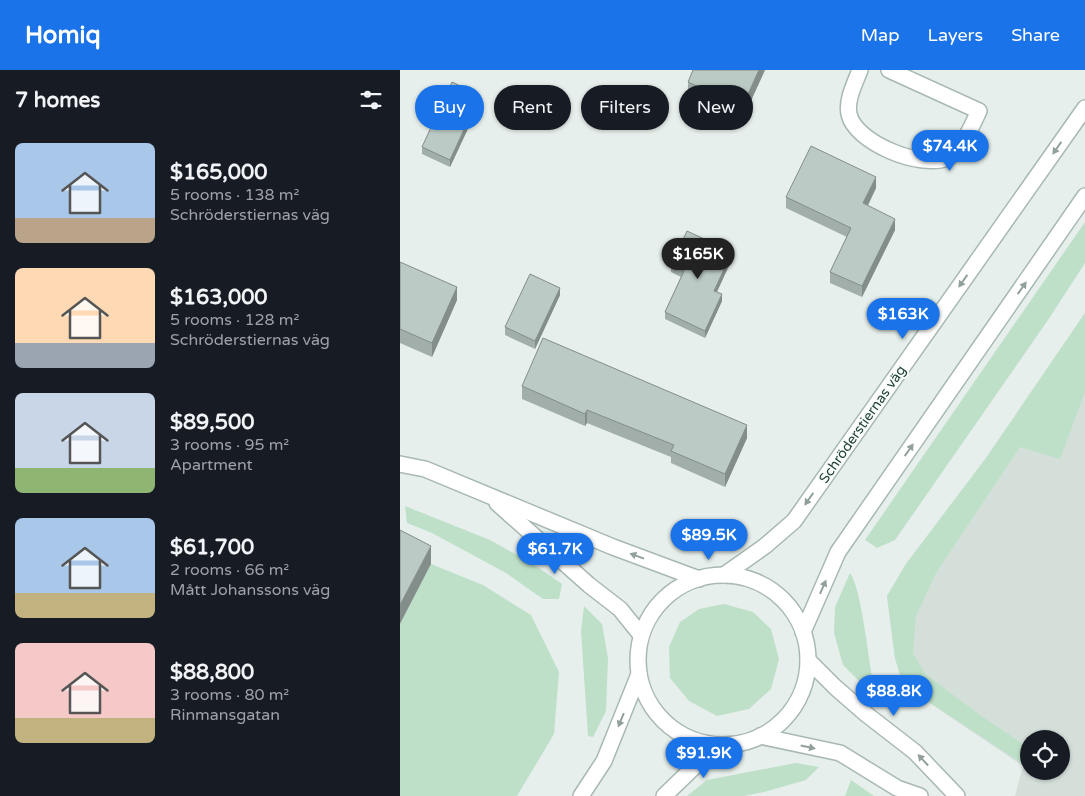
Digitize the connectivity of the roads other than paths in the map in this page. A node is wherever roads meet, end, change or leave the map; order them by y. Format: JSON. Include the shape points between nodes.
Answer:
{"nodes":[{"id":1,"x":860,"y":70,"type":"edge"},
{"id":2,"x":889,"y":70,"type":"edge"},
{"id":3,"x":1085,"y":108,"type":"edge"},
{"id":4,"x":1085,"y":196,"type":"edge"},
{"id":5,"x":400,"y":464,"type":"edge"},
{"id":6,"x":488,"y":496,"type":"junction"},
{"id":7,"x":724,"y":575,"type":"junction"},
{"id":8,"x":699,"y":579,"type":"junction"},
{"id":9,"x":803,"y":632,"type":"junction"},
{"id":10,"x":641,"y":635,"type":"junction"},
{"id":11,"x":808,"y":660,"type":"junction"},
{"id":12,"x":639,"y":674,"type":"junction"},
{"id":13,"x":760,"y":736,"type":"junction"},
{"id":14,"x":730,"y":744,"type":"junction"},
{"id":15,"x":581,"y":796,"type":"edge"},
{"id":16,"x":664,"y":796,"type":"edge"},
{"id":17,"x":920,"y":796,"type":"edge"},
{"id":18,"x":957,"y":796,"type":"edge"}],
"edges":[{"from":1,"to":2,"type":"street","via":[[851,94],[849,113],[853,125],[871,142],[899,154],[920,160],[948,157],[967,136],[979,111]]},
{"from":3,"to":7,"type":"street","name":"Schröderstiernas väg","one_way":true,"via":[[794,521]]},
{"from":9,"to":4,"type":"street","one_way":true,"via":[[838,552]]},
{"from":5,"to":6,"type":"street","via":[[426,469]]},
{"from":8,"to":6,"type":"street","one_way":true},
{"from":6,"to":10,"type":"street","via":[[620,609]]},
{"from":7,"to":8,"type":"street"},
{"from":7,"to":9,"type":"street","via":[[746,578],[771,589],[791,610]]},
{"from":8,"to":10,"type":"street","via":[[680,586],[660,602]]},
{"from":9,"to":11,"type":"street"},
{"from":10,"to":12,"type":"street"},
{"from":11,"to":13,"type":"street","via":[[801,693],[785,718]]},
{"from":18,"to":11,"type":"street","one_way":true,"via":[[915,752],[866,714]]},
{"from":12,"to":14,"type":"street","via":[[653,709],[672,728],[703,742]]},
{"from":12,"to":15,"type":"street","one_way":true,"via":[[604,761]]},
{"from":13,"to":14,"type":"street"},
{"from":13,"to":17,"type":"street","one_way":true,"via":[[840,753],[898,788]]},
{"from":14,"to":16,"type":"street","via":[[694,767]]}]}
